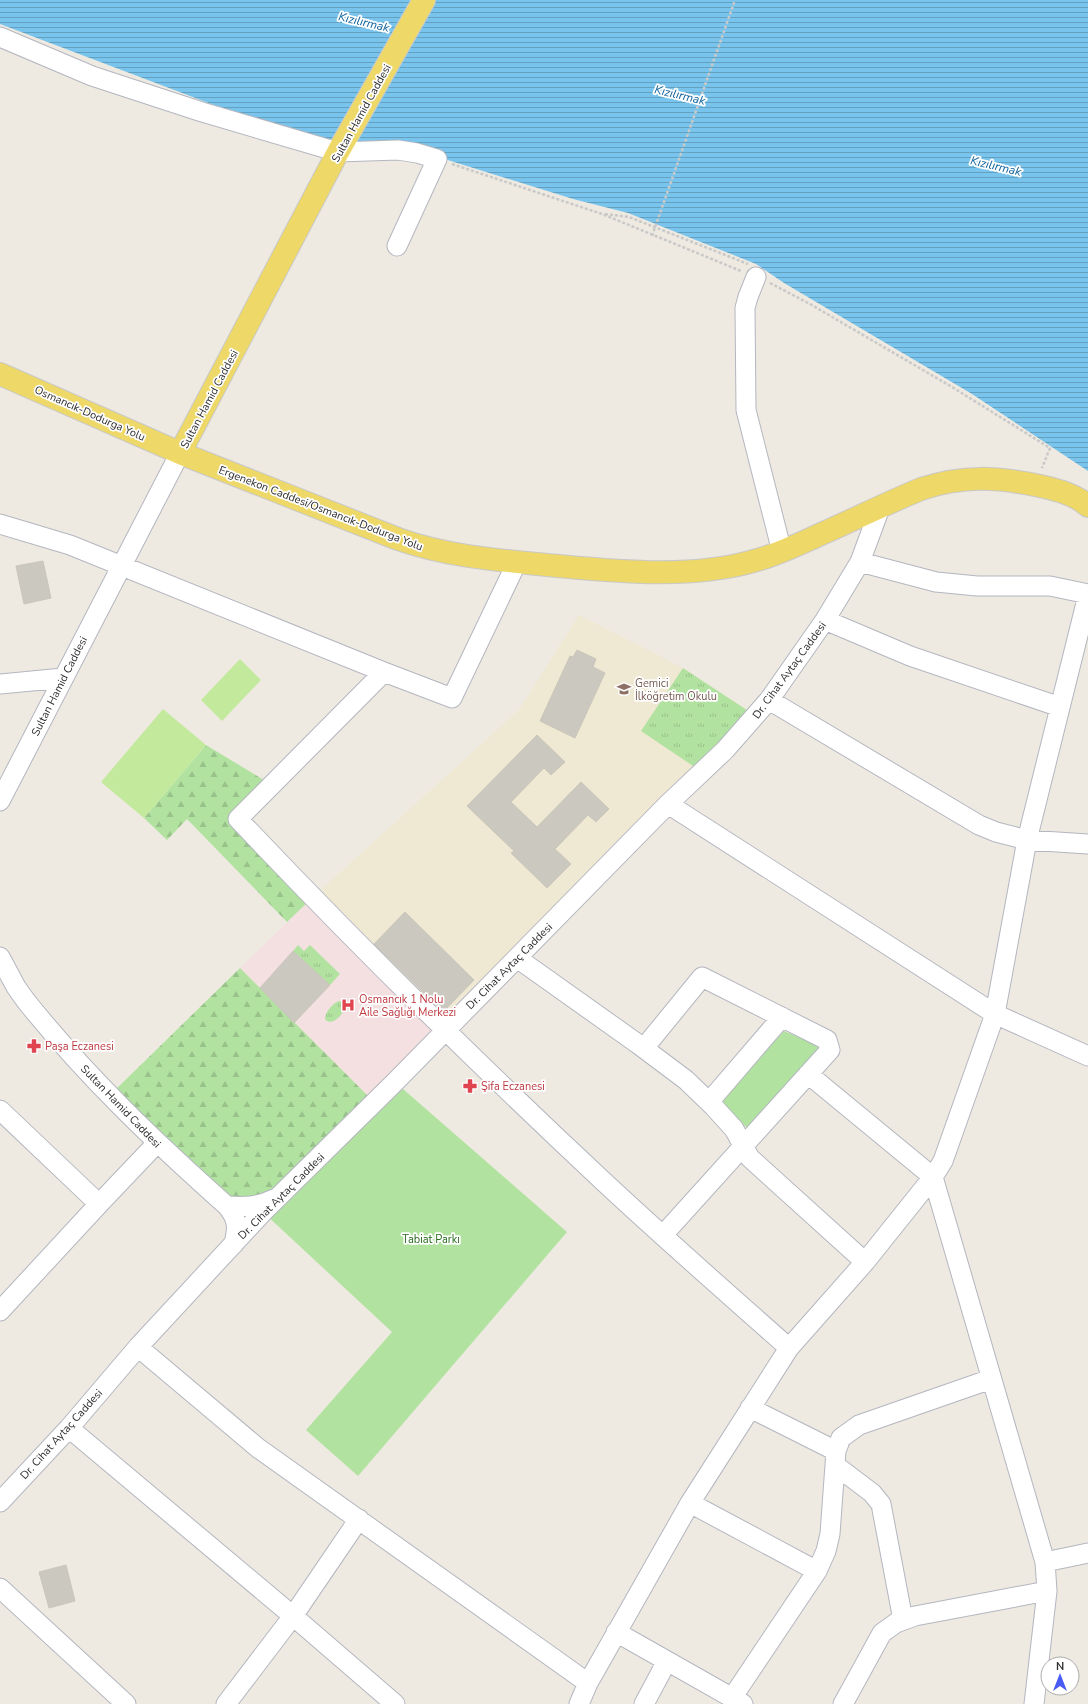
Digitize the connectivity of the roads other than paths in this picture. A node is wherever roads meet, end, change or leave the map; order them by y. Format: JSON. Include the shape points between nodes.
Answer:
{"nodes":[{"id":1,"x":424,"y":0,"type":"edge"},
{"id":2,"x":0,"y":37,"type":"edge"},
{"id":3,"x":338,"y":152,"type":"junction"},
{"id":4,"x":397,"y":246,"type":"dead end"},
{"id":5,"x":759,"y":273,"type":"road end"},
{"id":6,"x":0,"y":374,"type":"edge"},
{"id":7,"x":180,"y":453,"type":"junction"},
{"id":8,"x":1088,"y":506,"type":"edge"},
{"id":9,"x":880,"y":508,"type":"junction"},
{"id":10,"x":0,"y":524,"type":"edge"},
{"id":11,"x":782,"y":552,"type":"junction"},
{"id":12,"x":517,"y":562,"type":"junction"},
{"id":13,"x":860,"y":562,"type":"junction"},
{"id":14,"x":121,"y":566,"type":"junction"},
{"id":15,"x":1088,"y":594,"type":"edge"},
{"id":16,"x":826,"y":620,"type":"junction"},
{"id":17,"x":1082,"y":642,"type":"edge"},
{"id":18,"x":384,"y":672,"type":"junction"},
{"id":19,"x":63,"y":678,"type":"junction"},
{"id":20,"x":0,"y":684,"type":"edge"},
{"id":21,"x":769,"y":700,"type":"junction"},
{"id":22,"x":1060,"y":707,"type":"junction"},
{"id":23,"x":0,"y":801,"type":"edge"},
{"id":24,"x":668,"y":804,"type":"junction"},
{"id":25,"x":1026,"y":840,"type":"junction"},
{"id":26,"x":1088,"y":844,"type":"edge"},
{"id":27,"x":0,"y":957,"type":"edge"},
{"id":28,"x":517,"y":958,"type":"junction"},
{"id":29,"x":995,"y":1014,"type":"junction"},
{"id":30,"x":782,"y":1018,"type":"junction"},
{"id":31,"x":445,"y":1030,"type":"junction"},
{"id":32,"x":644,"y":1048,"type":"junction"},
{"id":33,"x":1088,"y":1056,"type":"edge"},
{"id":34,"x":808,"y":1074,"type":"junction"},
{"id":35,"x":709,"y":1102,"type":"junction"},
{"id":36,"x":0,"y":1110,"type":"edge"},
{"id":37,"x":157,"y":1143,"type":"junction"},
{"id":38,"x":743,"y":1146,"type":"junction"},
{"id":39,"x":933,"y":1177,"type":"junction"},
{"id":40,"x":277,"y":1198,"type":"junction"},
{"id":41,"x":99,"y":1204,"type":"junction"},
{"id":42,"x":227,"y":1206,"type":"junction"},
{"id":43,"x":663,"y":1235,"type":"junction"},
{"id":44,"x":234,"y":1244,"type":"junction"},
{"id":45,"x":865,"y":1262,"type":"junction"},
{"id":46,"x":3,"y":1302,"type":"edge"},
{"id":47,"x":138,"y":1348,"type":"junction"},
{"id":48,"x":789,"y":1348,"type":"junction"},
{"id":49,"x":991,"y":1379,"type":"junction"},
{"id":50,"x":750,"y":1408,"type":"junction"},
{"id":51,"x":69,"y":1428,"type":"junction"},
{"id":52,"x":836,"y":1458,"type":"junction"},
{"id":53,"x":0,"y":1502,"type":"edge"},
{"id":54,"x":690,"y":1503,"type":"junction"},
{"id":55,"x":359,"y":1519,"type":"junction"},
{"id":56,"x":1088,"y":1553,"type":"edge"},
{"id":57,"x":1045,"y":1562,"type":"junction"},
{"id":58,"x":817,"y":1571,"type":"junction"},
{"id":59,"x":0,"y":1588,"type":"edge"},
{"id":60,"x":1047,"y":1591,"type":"junction"},
{"id":61,"x":294,"y":1616,"type":"junction"},
{"id":62,"x":903,"y":1620,"type":"junction"},
{"id":63,"x":616,"y":1632,"type":"junction"},
{"id":64,"x":667,"y":1661,"type":"junction"},
{"id":65,"x":588,"y":1683,"type":"junction"},
{"id":66,"x":737,"y":1701,"type":"edge"},
{"id":67,"x":126,"y":1704,"type":"edge"},
{"id":68,"x":226,"y":1704,"type":"edge"},
{"id":69,"x":395,"y":1704,"type":"edge"},
{"id":70,"x":579,"y":1704,"type":"edge"},
{"id":71,"x":644,"y":1704,"type":"edge"},
{"id":72,"x":843,"y":1704,"type":"edge"},
{"id":73,"x":1034,"y":1704,"type":"edge"}],
"edges":[{"from":1,"to":3,"type":"main road","name":"Sultan Hamid Caddesi"},
{"from":2,"to":3,"type":"street","via":[[92,76]]},
{"from":3,"to":4,"type":"street","via":[[398,150],[437,159]]},
{"from":3,"to":7,"type":"main road","name":"Sultan Hamid Caddesi"},
{"from":5,"to":11,"type":"street","via":[[745,308],[746,410]]},
{"from":6,"to":7,"type":"main road","name":"Osmancık-Dodurga Yolu"},
{"from":7,"to":12,"type":"main road","name":"Ergenekon Caddesi/Osmancık-Dodurga Yolu","via":[[420,547],[471,557]]},
{"from":7,"to":14,"type":"street","name":"Sultan Hamid Caddesi"},
{"from":8,"to":9,"type":"main road","name":"Ergenekon Caddesi/Osmancık-Dodurga Yolu","via":[[1076,497],[1057,490],[1016,481],[983,478],[958,479],[931,485]]},
{"from":9,"to":11,"type":"main road","name":"Ergenekon Caddesi/Osmancık-Dodurga Yolu"},
{"from":9,"to":13,"type":"street","name":"Dr. Cihat Aytaç Caddesi"},
{"from":10,"to":14,"type":"street","via":[[70,545]]},
{"from":11,"to":12,"type":"main road","name":"Ergenekon Caddesi/Osmancık-Dodurga Yolu","via":[[730,566],[679,572],[640,572]]},
{"from":12,"to":18,"type":"street","via":[[452,698]]},
{"from":13,"to":15,"type":"street","via":[[936,582],[977,586],[1050,586]]},
{"from":13,"to":16,"type":"street","name":"Dr. Cihat Aytaç Caddesi"},
{"from":14,"to":18,"type":"street"},
{"from":14,"to":19,"type":"street","name":"Sultan Hamid Caddesi"},
{"from":15,"to":17,"type":"street"},
{"from":16,"to":21,"type":"street","name":"Dr. Cihat Aytaç Caddesi"},
{"from":16,"to":22,"type":"street","via":[[910,656]]},
{"from":17,"to":22,"type":"street"},
{"from":18,"to":31,"type":"street","via":[[238,819],[312,898]]},
{"from":19,"to":20,"type":"street"},
{"from":19,"to":23,"type":"street","name":"Sultan Hamid Caddesi"},
{"from":21,"to":24,"type":"street","name":"Dr. Cihat Aytaç Caddesi","via":[[725,750]]},
{"from":21,"to":25,"type":"street","via":[[963,816],[996,832]]},
{"from":22,"to":25,"type":"street"},
{"from":24,"to":28,"type":"street","name":"Dr. Cihat Aytaç Caddesi"},
{"from":24,"to":29,"type":"street"},
{"from":25,"to":26,"type":"street"},
{"from":25,"to":29,"type":"street"},
{"from":27,"to":37,"type":"street","name":"Sultan Hamid Caddesi","via":[[16,987],[39,1018],[109,1096]]},
{"from":28,"to":31,"type":"street","name":"Dr. Cihat Aytaç Caddesi"},
{"from":28,"to":32,"type":"street"},
{"from":29,"to":33,"type":"street"},
{"from":29,"to":39,"type":"street","via":[[949,1145]]},
{"from":30,"to":32,"type":"street","via":[[702,977]]},
{"from":30,"to":34,"type":"street","via":[[827,1040],[830,1050]]},
{"from":30,"to":35,"type":"street"},
{"from":31,"to":40,"type":"street","name":"Dr. Cihat Aytaç Caddesi"},
{"from":31,"to":43,"type":"street"},
{"from":32,"to":35,"type":"street","via":[[686,1080]]},
{"from":34,"to":38,"type":"street"},
{"from":34,"to":39,"type":"street"},
{"from":35,"to":38,"type":"street","via":[[734,1129]]},
{"from":36,"to":41,"type":"street"},
{"from":37,"to":41,"type":"street"},
{"from":37,"to":42,"type":"street","name":"Sultan Hamid Caddesi"},
{"from":38,"to":43,"type":"street"},
{"from":38,"to":45,"type":"street","via":[[750,1158]]},
{"from":39,"to":45,"type":"street"},
{"from":39,"to":49,"type":"street"},
{"from":40,"to":42,"type":"street","via":[[259,1206]]},
{"from":40,"to":44,"type":"street","name":"Dr. Cihat Aytaç Caddesi"},
{"from":41,"to":46,"type":"street"},
{"from":42,"to":44,"type":"street","name":"Sultan Hamid Caddesi","via":[[234,1214],[236,1222]]},
{"from":43,"to":48,"type":"street"},
{"from":44,"to":47,"type":"street","name":"Dr. Cihat Aytaç Caddesi"},
{"from":45,"to":48,"type":"street"},
{"from":47,"to":51,"type":"street","name":"Dr. Cihat Aytaç Caddesi"},
{"from":47,"to":55,"type":"street","via":[[258,1448]]},
{"from":48,"to":50,"type":"street"},
{"from":49,"to":52,"type":"street","via":[[859,1425],[841,1438]]},
{"from":49,"to":57,"type":"street"},
{"from":50,"to":52,"type":"street"},
{"from":50,"to":54,"type":"street"},
{"from":51,"to":53,"type":"street","name":"Dr. Cihat Aytaç Caddesi"},
{"from":51,"to":61,"type":"street"},
{"from":52,"to":58,"type":"street","via":[[830,1534],[826,1552]]},
{"from":52,"to":62,"type":"street","via":[[881,1504]]},
{"from":54,"to":58,"type":"street"},
{"from":54,"to":63,"type":"street"},
{"from":55,"to":61,"type":"street"},
{"from":55,"to":65,"type":"street"},
{"from":56,"to":57,"type":"street"},
{"from":57,"to":60,"type":"street"},
{"from":58,"to":66,"type":"street"},
{"from":59,"to":67,"type":"street"},
{"from":60,"to":62,"type":"street"},
{"from":60,"to":73,"type":"street"},
{"from":61,"to":68,"type":"street"},
{"from":61,"to":69,"type":"street"},
{"from":62,"to":72,"type":"street","via":[[882,1633]]},
{"from":63,"to":64,"type":"street"},
{"from":63,"to":65,"type":"street"},
{"from":64,"to":66,"type":"street"},
{"from":64,"to":71,"type":"street"},
{"from":65,"to":70,"type":"street"}]}
